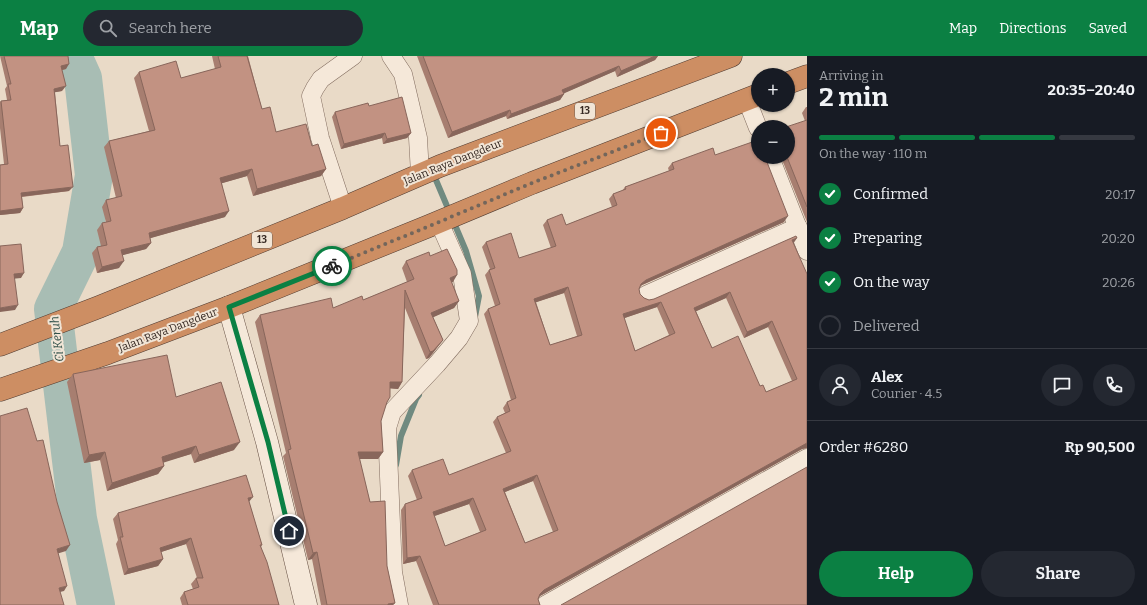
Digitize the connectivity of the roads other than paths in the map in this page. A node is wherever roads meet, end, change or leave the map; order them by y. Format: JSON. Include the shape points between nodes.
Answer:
{"nodes":[{"id":1,"x":353,"y":56,"type":"edge"},
{"id":2,"x":391,"y":56,"type":"edge"},
{"id":3,"x":730,"y":56,"type":"edge"},
{"id":4,"x":807,"y":76,"type":"edge"},
{"id":5,"x":795,"y":80,"type":"edge"},
{"id":6,"x":751,"y":97,"type":"edge"},
{"id":7,"x":773,"y":164,"type":"edge"},
{"id":8,"x":429,"y":171,"type":"junction"},
{"id":9,"x":343,"y":208,"type":"junction"},
{"id":10,"x":449,"y":218,"type":"junction"},
{"id":11,"x":798,"y":227,"type":"junction"},
{"id":12,"x":807,"y":251,"type":"edge"},
{"id":13,"x":646,"y":295,"type":"dead end"},
{"id":14,"x":229,"y":307,"type":"junction"},
{"id":15,"x":1,"y":345,"type":"edge"},
{"id":16,"x":6,"y":388,"type":"edge"},
{"id":17,"x":807,"y":458,"type":"edge"},
{"id":18,"x":306,"y":605,"type":"edge"},
{"id":19,"x":399,"y":605,"type":"edge"},
{"id":20,"x":545,"y":605,"type":"edge"}],
"edges":[{"from":1,"to":9,"type":"street","via":[[321,79],[311,96],[320,138]]},
{"from":2,"to":8,"type":"street","via":[[403,74],[418,138]]},
{"from":3,"to":8,"type":"highway","name":"Jalan Raya Dangdeur","number":"13"},
{"from":4,"to":5,"type":"highway"},
{"from":6,"to":10,"type":"highway","name":"Jalan Raya Dangdeur"},
{"from":7,"to":11,"type":"street"},
{"from":8,"to":9,"type":"highway","name":"Jalan Raya Dangdeur","number":"13"},
{"from":9,"to":15,"type":"highway","name":"Jalan Raya Dangdeur","number":"13"},
{"from":10,"to":14,"type":"highway","name":"Jalan Raya Dangdeur"},
{"from":10,"to":19,"type":"street","via":[[462,274],[469,321],[446,354],[392,412],[387,428],[393,572]]},
{"from":11,"to":12,"type":"street"},
{"from":11,"to":13,"type":"street"},
{"from":14,"to":16,"type":"highway","name":"Jalan Raya Dangdeur"},
{"from":14,"to":18,"type":"main road","via":[[268,442]]},
{"from":17,"to":20,"type":"street"}]}
